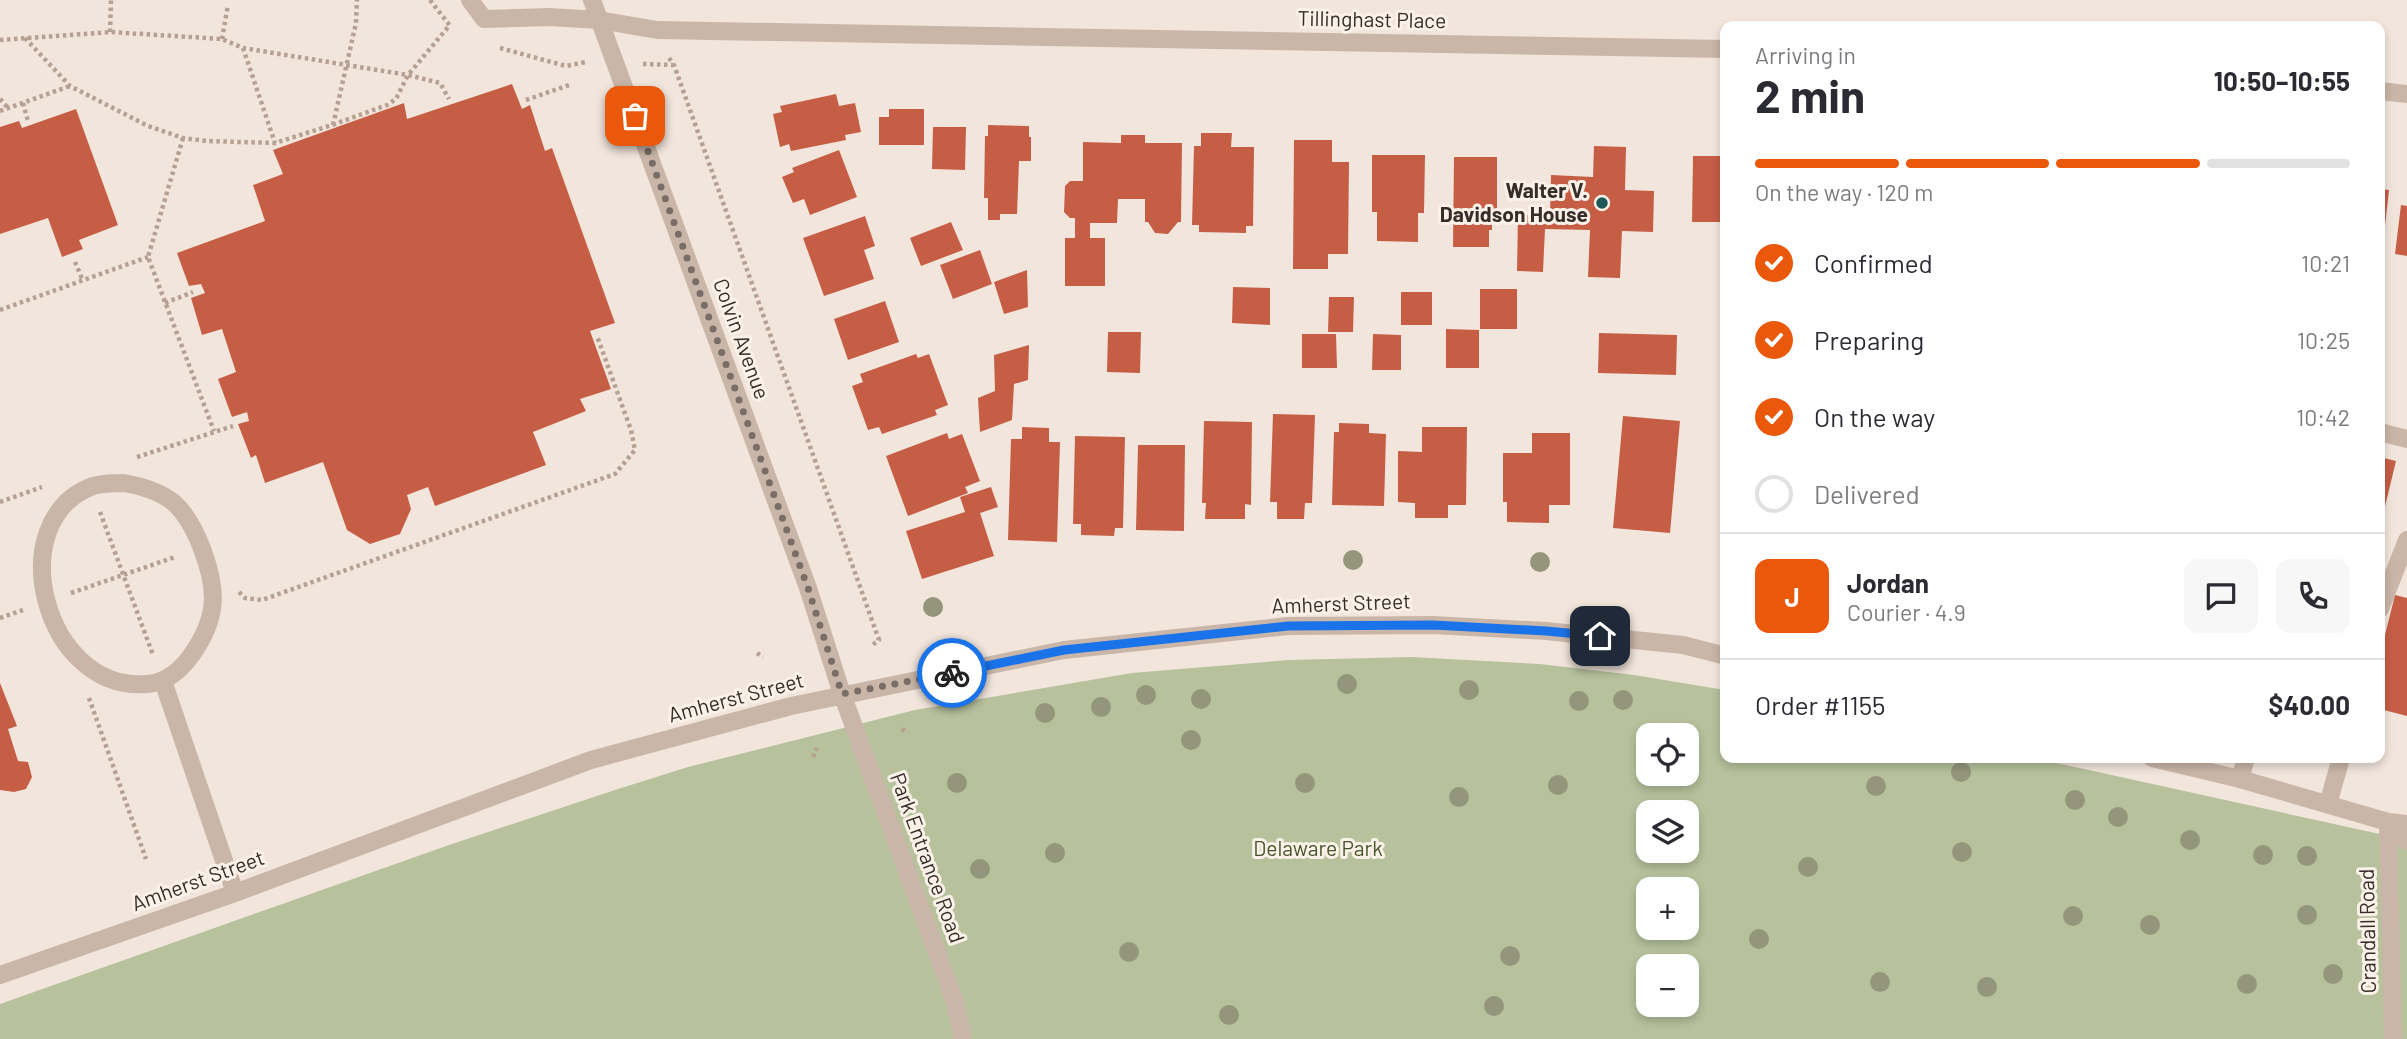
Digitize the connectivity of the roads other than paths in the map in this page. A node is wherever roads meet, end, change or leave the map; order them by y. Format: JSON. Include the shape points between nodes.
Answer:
{"nodes":[{"id":1,"x":470,"y":0,"type":"edge"},
{"id":2,"x":592,"y":0,"type":"edge"},
{"id":3,"x":599,"y":20,"type":"junction"},
{"id":4,"x":1720,"y":49,"type":"edge"},
{"id":5,"x":2385,"y":92,"type":"edge"},
{"id":6,"x":2407,"y":94,"type":"edge"},
{"id":7,"x":2385,"y":433,"type":"edge"},
{"id":8,"x":2407,"y":439,"type":"edge"},
{"id":9,"x":2407,"y":540,"type":"edge"},
{"id":10,"x":2385,"y":596,"type":"edge"},
{"id":11,"x":1720,"y":654,"type":"edge"},
{"id":12,"x":163,"y":681,"type":"junction"},
{"id":13,"x":842,"y":694,"type":"junction"},
{"id":14,"x":2173,"y":763,"type":"edge"},
{"id":15,"x":2245,"y":763,"type":"edge"},
{"id":16,"x":2340,"y":763,"type":"edge"},
{"id":17,"x":2240,"y":779,"type":"junction"},
{"id":18,"x":2328,"y":804,"type":"junction"},
{"id":19,"x":2388,"y":822,"type":"junction"},
{"id":20,"x":2407,"y":824,"type":"edge"},
{"id":21,"x":2407,"y":841,"type":"edge"},
{"id":22,"x":235,"y":893,"type":"junction"},
{"id":23,"x":0,"y":975,"type":"edge"},
{"id":24,"x":963,"y":1039,"type":"edge"},
{"id":25,"x":2393,"y":1039,"type":"edge"}],
"edges":[{"from":1,"to":3,"type":"street","name":"Tillinghast Place","via":[[484,19]]},
{"from":2,"to":3,"type":"street","name":"Colvin Avenue"},
{"from":3,"to":4,"type":"street","name":"Tillinghast Place","via":[[657,30]]},
{"from":3,"to":13,"type":"street","name":"Colvin Avenue","via":[[808,588]]},
{"from":5,"to":6,"type":"street"},
{"from":7,"to":8,"type":"street"},
{"from":9,"to":10,"type":"street"},
{"from":11,"to":13,"type":"street","name":"Amherst Street","via":[[1683,645],[1546,631],[1433,625],[1288,626],[1064,650]]},
{"from":12,"to":12,"type":"street","via":[[194,651],[212,609],[201,547],[171,500],[146,487],[124,483],[91,487],[63,502],[37,547],[38,585],[49,619],[62,645],[101,678],[133,685]]},
{"from":12,"to":22,"type":"street"},
{"from":13,"to":22,"type":"street","name":"Amherst Street","via":[[590,760]]},
{"from":13,"to":24,"type":"street","name":"Park Entrance Road","via":[[955,1002]]},
{"from":14,"to":17,"type":"street"},
{"from":15,"to":17,"type":"street"},
{"from":16,"to":18,"type":"street"},
{"from":17,"to":18,"type":"street"},
{"from":18,"to":19,"type":"street"},
{"from":19,"to":20,"type":"street"},
{"from":19,"to":21,"type":"street"},
{"from":19,"to":25,"type":"street","name":"Crandall Road"},
{"from":22,"to":23,"type":"street","name":"Amherst Street"}]}
